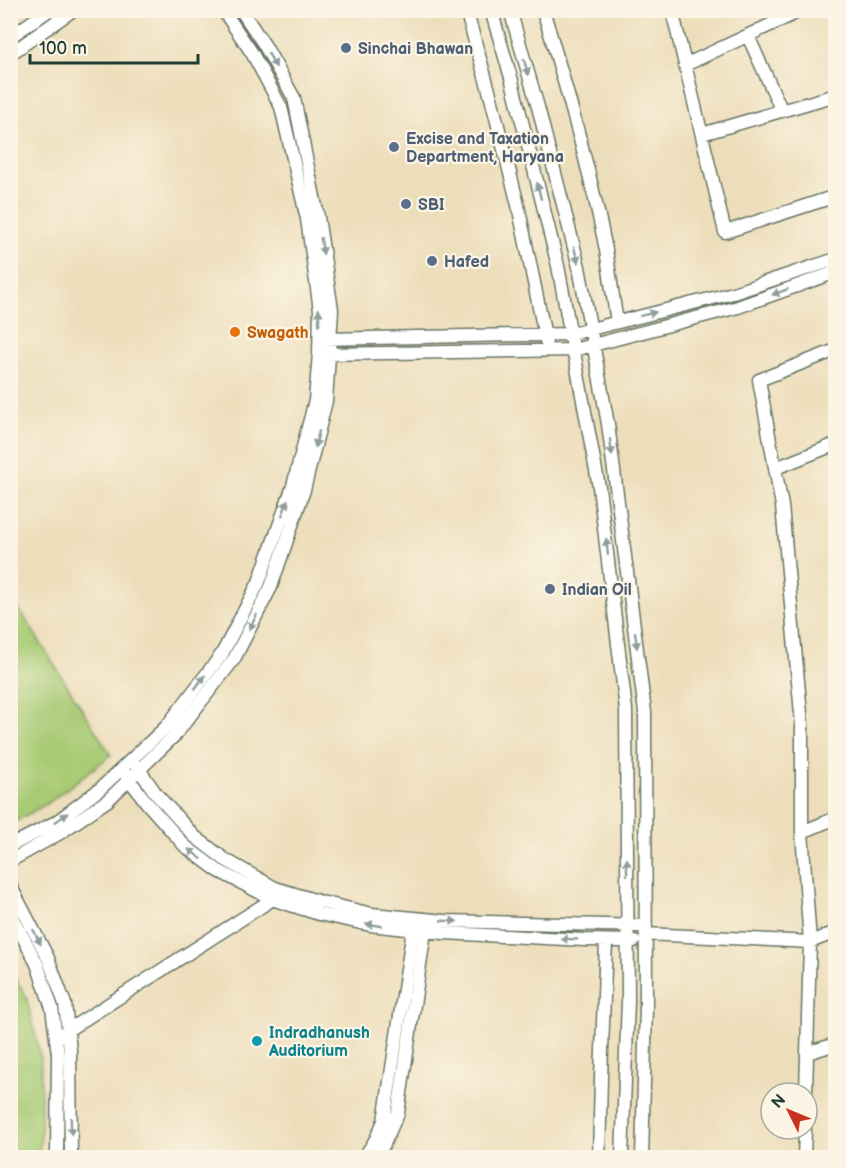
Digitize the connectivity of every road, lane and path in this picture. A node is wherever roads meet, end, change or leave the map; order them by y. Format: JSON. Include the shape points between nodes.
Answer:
{"nodes":[{"id":1,"x":49,"y":10,"type":"edge"},
{"id":2,"x":74,"y":10,"type":"edge"},
{"id":3,"x":223,"y":10,"type":"edge"},
{"id":4,"x":241,"y":10,"type":"edge"},
{"id":5,"x":466,"y":10,"type":"edge"},
{"id":6,"x":492,"y":10,"type":"edge"},
{"id":7,"x":510,"y":10,"type":"edge"},
{"id":8,"x":543,"y":10,"type":"edge"},
{"id":9,"x":672,"y":10,"type":"edge"},
{"id":10,"x":802,"y":10,"type":"edge"},
{"id":11,"x":748,"y":36,"type":"junction"},
{"id":12,"x":10,"y":37,"type":"edge"},
{"id":13,"x":10,"y":54,"type":"edge"},
{"id":14,"x":685,"y":65,"type":"junction"},
{"id":15,"x":836,"y":95,"type":"edge"},
{"id":16,"x":782,"y":111,"type":"junction"},
{"id":17,"x":702,"y":134,"type":"junction"},
{"id":18,"x":307,"y":161,"type":"junction"},
{"id":19,"x":294,"y":164,"type":"junction"},
{"id":20,"x":836,"y":196,"type":"edge"},
{"id":21,"x":836,"y":259,"type":"edge"},
{"id":22,"x":836,"y":273,"type":"edge"},
{"id":23,"x":617,"y":322,"type":"junction"},
{"id":24,"x":590,"y":329,"type":"junction"},
{"id":25,"x":545,"y":334,"type":"junction"},
{"id":26,"x":571,"y":334,"type":"junction"},
{"id":27,"x":325,"y":339,"type":"junction"},
{"id":28,"x":594,"y":345,"type":"junction"},
{"id":29,"x":836,"y":350,"type":"edge"},
{"id":30,"x":547,"y":351,"type":"junction"},
{"id":31,"x":574,"y":351,"type":"junction"},
{"id":32,"x":324,"y":354,"type":"junction"},
{"id":33,"x":836,"y":444,"type":"edge"},
{"id":34,"x":776,"y":468,"type":"junction"},
{"id":35,"x":135,"y":765,"type":"junction"},
{"id":36,"x":125,"y":774,"type":"junction"},
{"id":37,"x":836,"y":818,"type":"edge"},
{"id":38,"x":802,"y":832,"type":"junction"},
{"id":39,"x":10,"y":846,"type":"edge"},
{"id":40,"x":10,"y":861,"type":"edge"},
{"id":41,"x":10,"y":885,"type":"edge"},
{"id":42,"x":288,"y":892,"type":"junction"},
{"id":43,"x":272,"y":899,"type":"junction"},
{"id":44,"x":10,"y":912,"type":"edge"},
{"id":45,"x":420,"y":924,"type":"junction"},
{"id":46,"x":627,"y":926,"type":"junction"},
{"id":47,"x":836,"y":932,"type":"edge"},
{"id":48,"x":646,"y":934,"type":"junction"},
{"id":49,"x":606,"y":941,"type":"junction"},
{"id":50,"x":627,"y":941,"type":"junction"},
{"id":51,"x":810,"y":942,"type":"junction"},
{"id":52,"x":68,"y":1030,"type":"junction"},
{"id":53,"x":56,"y":1040,"type":"junction"},
{"id":54,"x":836,"y":1044,"type":"edge"},
{"id":55,"x":807,"y":1053,"type":"junction"},
{"id":56,"x":806,"y":1081,"type":"edge"},
{"id":57,"x":805,"y":1141,"type":"edge"},
{"id":58,"x":57,"y":1158,"type":"edge"},
{"id":59,"x":71,"y":1158,"type":"edge"},
{"id":60,"x":364,"y":1158,"type":"edge"},
{"id":61,"x":374,"y":1158,"type":"edge"},
{"id":62,"x":599,"y":1158,"type":"edge"},
{"id":63,"x":622,"y":1158,"type":"edge"},
{"id":64,"x":642,"y":1158,"type":"edge"},
{"id":65,"x":804,"y":1158,"type":"edge"}],
"edges":[{"from":1,"to":12,"type":"street"},
{"from":2,"to":13,"type":"street"},
{"from":3,"to":19,"type":"street","via":[[281,107]]},
{"from":4,"to":18,"type":"street","one_way":true,"via":[[294,98]]},
{"from":5,"to":25,"type":"street","via":[[514,192]]},
{"from":26,"to":6,"type":"street","one_way":true,"via":[[558,266]]},
{"from":7,"to":24,"type":"street","one_way":true,"via":[[576,255]]},
{"from":8,"to":23,"type":"street","via":[[585,157]]},
{"from":9,"to":14,"type":"street"},
{"from":10,"to":11,"type":"street"},
{"from":11,"to":14,"type":"street"},
{"from":11,"to":16,"type":"street"},
{"from":14,"to":17,"type":"street"},
{"from":15,"to":16,"type":"street"},
{"from":16,"to":17,"type":"street"},
{"from":17,"to":20,"type":"street","via":[[725,232]]},
{"from":18,"to":19,"type":"street"},
{"from":18,"to":27,"type":"street","one_way":true,"via":[[332,310]]},
{"from":27,"to":19,"type":"street","one_way":true,"via":[[307,219]]},
{"from":23,"to":21,"type":"street","one_way":true,"via":[[733,293]]},
{"from":22,"to":28,"type":"street","one_way":true,"via":[[738,307]]},
{"from":23,"to":24,"type":"street"},
{"from":24,"to":26,"type":"street"},
{"from":24,"to":28,"type":"street"},
{"from":25,"to":26,"type":"street"},
{"from":25,"to":27,"type":"street"},
{"from":25,"to":30,"type":"street"},
{"from":26,"to":31,"type":"street"},
{"from":27,"to":32,"type":"street"},
{"from":28,"to":31,"type":"street"},
{"from":28,"to":48,"type":"street","one_way":true,"via":[[645,712]]},
{"from":29,"to":34,"type":"street","via":[[759,380]]},
{"from":30,"to":31,"type":"street"},
{"from":30,"to":32,"type":"street"},
{"from":46,"to":31,"type":"street","one_way":true,"via":[[626,710],[599,487]]},
{"from":32,"to":35,"type":"street","via":[[293,486],[259,582],[222,654]]},
{"from":33,"to":34,"type":"street"},
{"from":34,"to":38,"type":"street","via":[[802,725]]},
{"from":35,"to":36,"type":"street"},
{"from":35,"to":42,"type":"street","via":[[194,836],[224,859]]},
{"from":39,"to":36,"type":"street","one_way":true,"via":[[56,822]]},
{"from":36,"to":40,"type":"street","via":[[108,800]]},
{"from":43,"to":36,"type":"street","one_way":true,"via":[[217,870],[185,846]]},
{"from":37,"to":38,"type":"street"},
{"from":38,"to":51,"type":"street"},
{"from":41,"to":52,"type":"street","one_way":true,"via":[[48,958],[65,1004]]},
{"from":42,"to":43,"type":"street"},
{"from":42,"to":45,"type":"street"},
{"from":45,"to":43,"type":"street","one_way":true,"via":[[370,925]]},
{"from":43,"to":52,"type":"street"},
{"from":44,"to":53,"type":"street","via":[[37,964],[52,1008]]},
{"from":45,"to":46,"type":"street","one_way":true,"via":[[445,921]]},
{"from":49,"to":45,"type":"street","one_way":true,"via":[[444,933]]},
{"from":45,"to":60,"type":"street","via":[[384,1121]]},
{"from":45,"to":61,"type":"street","via":[[398,1113]]},
{"from":46,"to":48,"type":"street"},
{"from":46,"to":50,"type":"street"},
{"from":47,"to":51,"type":"street"},
{"from":48,"to":50,"type":"street"},
{"from":48,"to":51,"type":"street"},
{"from":48,"to":64,"type":"street"},
{"from":49,"to":50,"type":"street"},
{"from":49,"to":62,"type":"street"},
{"from":50,"to":63,"type":"street"},
{"from":51,"to":55,"type":"street"},
{"from":52,"to":53,"type":"street"},
{"from":52,"to":59,"type":"street","one_way":true},
{"from":53,"to":58,"type":"street"},
{"from":54,"to":55,"type":"street"},
{"from":55,"to":56,"type":"street"},
{"from":57,"to":65,"type":"street"}]}
